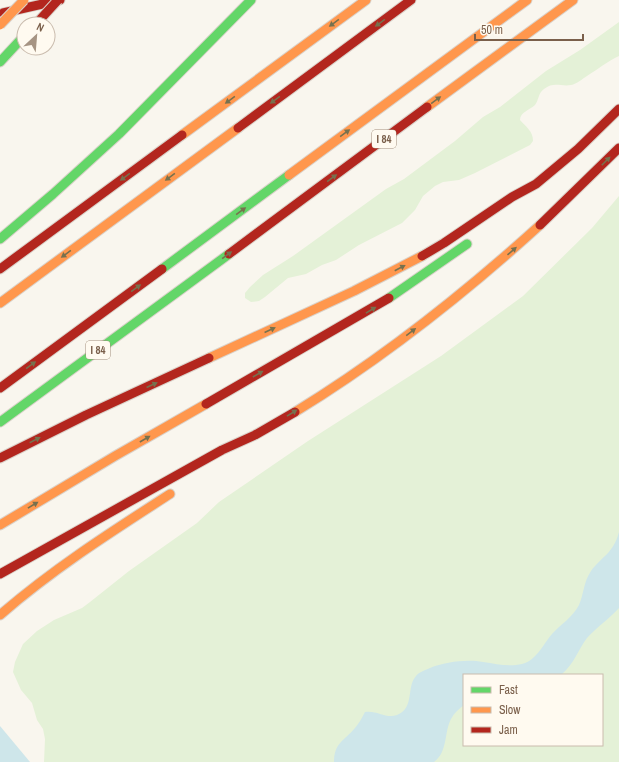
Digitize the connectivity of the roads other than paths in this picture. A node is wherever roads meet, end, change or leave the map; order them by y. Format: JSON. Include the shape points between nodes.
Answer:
{"nodes":[{"id":1,"x":24,"y":0,"type":"edge"},
{"id":2,"x":59,"y":0,"type":"edge"},
{"id":3,"x":251,"y":0,"type":"edge"},
{"id":4,"x":366,"y":0,"type":"edge"},
{"id":5,"x":411,"y":0,"type":"edge"},
{"id":6,"x":526,"y":0,"type":"edge"},
{"id":7,"x":573,"y":0,"type":"edge"},
{"id":8,"x":0,"y":13,"type":"edge"},
{"id":9,"x":44,"y":16,"type":"edge"},
{"id":10,"x":0,"y":26,"type":"edge"},
{"id":11,"x":16,"y":45,"type":"edge"},
{"id":12,"x":0,"y":62,"type":"edge"},
{"id":13,"x":619,"y":109,"type":"edge"},
{"id":14,"x":619,"y":148,"type":"edge"},
{"id":15,"x":536,"y":184,"type":"junction"},
{"id":16,"x":520,"y":202,"type":"dead end"},
{"id":17,"x":475,"y":238,"type":"dead end"},
{"id":18,"x":0,"y":239,"type":"edge"},
{"id":19,"x":0,"y":269,"type":"edge"},
{"id":20,"x":0,"y":303,"type":"edge"},
{"id":21,"x":0,"y":388,"type":"edge"},
{"id":22,"x":0,"y":422,"type":"edge"},
{"id":23,"x":258,"y":434,"type":"junction"},
{"id":24,"x":230,"y":457,"type":"dead end"},
{"id":25,"x":0,"y":458,"type":"edge"},
{"id":26,"x":178,"y":490,"type":"dead end"},
{"id":27,"x":0,"y":525,"type":"edge"},
{"id":28,"x":0,"y":574,"type":"edge"},
{"id":29,"x":0,"y":615,"type":"edge"}],
"edges":[{"from":1,"to":10,"type":"highway","bridge":true},
{"from":2,"to":8,"type":"highway"},
{"from":2,"to":9,"type":"highway","bridge":true},
{"from":3,"to":18,"type":"highway","via":[[119,134]]},
{"from":4,"to":19,"type":"highway","one_way":true},
{"from":5,"to":20,"type":"highway","one_way":true},
{"from":21,"to":6,"type":"highway","one_way":true},
{"from":22,"to":7,"type":"highway","number":"I 84","one_way":true},
{"from":11,"to":12,"type":"highway"},
{"from":13,"to":15,"type":"highway","via":[[578,149]]},
{"from":23,"to":14,"type":"highway","one_way":true,"via":[[354,372],[448,304],[533,232]]},
{"from":15,"to":16,"type":"highway"},
{"from":25,"to":15,"type":"highway","one_way":true,"via":[[86,415],[380,279],[444,243],[512,197]]},
{"from":27,"to":17,"type":"highway","one_way":true,"via":[[373,308]]},
{"from":23,"to":24,"type":"highway"},
{"from":23,"to":28,"type":"highway","via":[[222,450]]},
{"from":26,"to":29,"type":"highway","via":[[50,574]]}]}
